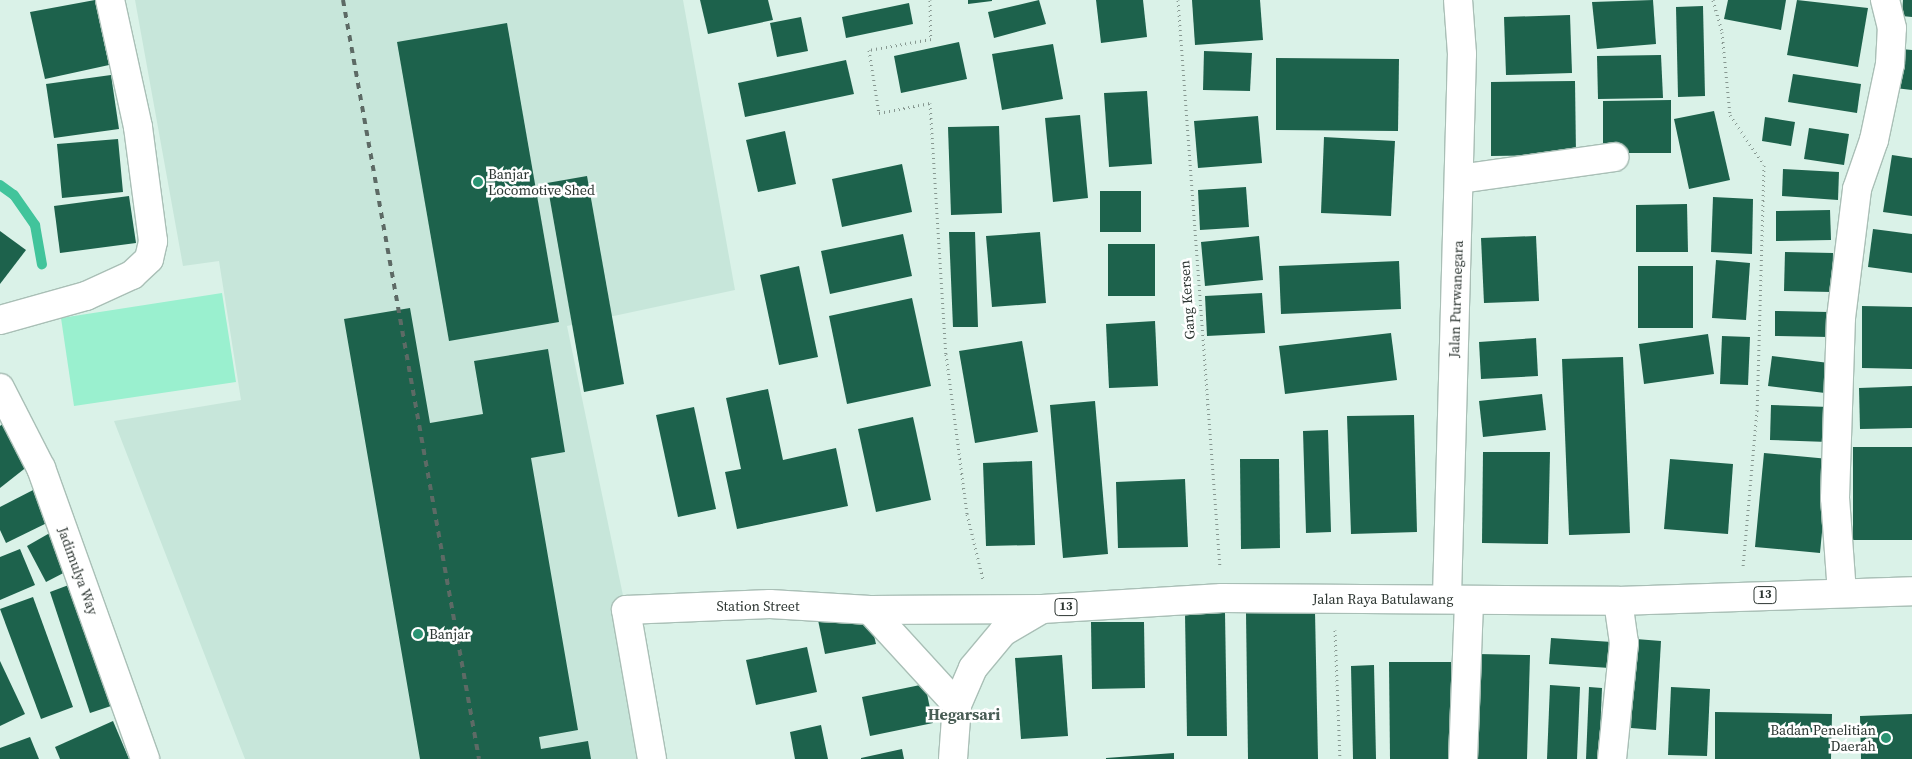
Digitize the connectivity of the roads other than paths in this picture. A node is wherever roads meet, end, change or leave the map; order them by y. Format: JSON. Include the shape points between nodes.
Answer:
{"nodes":[{"id":1,"x":110,"y":0,"type":"edge"},
{"id":2,"x":1458,"y":0,"type":"edge"},
{"id":3,"x":1884,"y":0,"type":"edge"},
{"id":4,"x":1614,"y":156,"type":"dead end"},
{"id":5,"x":1460,"y":179,"type":"junction"},
{"id":6,"x":0,"y":320,"type":"edge"},
{"id":7,"x":0,"y":388,"type":"edge"},
{"id":8,"x":1912,"y":591,"type":"edge"},
{"id":9,"x":1842,"y":593,"type":"junction"},
{"id":10,"x":1458,"y":599,"type":"junction"},
{"id":11,"x":1618,"y":602,"type":"junction"},
{"id":12,"x":1042,"y":609,"type":"junction"},
{"id":13,"x":870,"y":610,"type":"junction"},
{"id":14,"x":957,"y":705,"type":"junction"},
{"id":15,"x":145,"y":759,"type":"edge"},
{"id":16,"x":652,"y":759,"type":"edge"},
{"id":17,"x":953,"y":759,"type":"edge"},
{"id":18,"x":1463,"y":759,"type":"edge"},
{"id":19,"x":1612,"y":759,"type":"edge"}],
"edges":[{"from":1,"to":6,"type":"main road","via":[[138,128],[153,240],[149,259],[132,274],[86,296]]},
{"from":2,"to":5,"type":"main road","name":"Jalan Purwanegara","via":[[1462,54]]},
{"from":3,"to":9,"type":"main road","via":[[1892,28],[1890,64],[1874,140],[1856,189],[1841,318],[1835,498]]},
{"from":4,"to":5,"type":"main road"},
{"from":5,"to":10,"type":"main road","name":"Jalan Purwanegara"},
{"from":7,"to":15,"type":"main road","name":"Jadimulya Way","via":[[41,468]]},
{"from":8,"to":9,"type":"main road","name":"Jalan Raya Batulawang","number":"13"},
{"from":9,"to":11,"type":"main road","name":"Jalan Raya Batulawang","number":"13"},
{"from":10,"to":11,"type":"main road","name":"Jalan Raya Batulawang","number":"13"},
{"from":10,"to":12,"type":"main road","name":"Jalan Raya Batulawang","number":"13","via":[[1222,598]]},
{"from":10,"to":18,"type":"main road","name":"Jalan Purwanegara"},
{"from":11,"to":19,"type":"main road","via":[[1624,643]]},
{"from":12,"to":13,"type":"main road","name":"Station Street"},
{"from":12,"to":14,"type":"main road","number":"13","via":[[986,648]]},
{"from":13,"to":14,"type":"main road"},
{"from":13,"to":16,"type":"main road","name":"Station Street","via":[[770,604],[626,610]]},
{"from":14,"to":17,"type":"main road","number":"13"}]}
